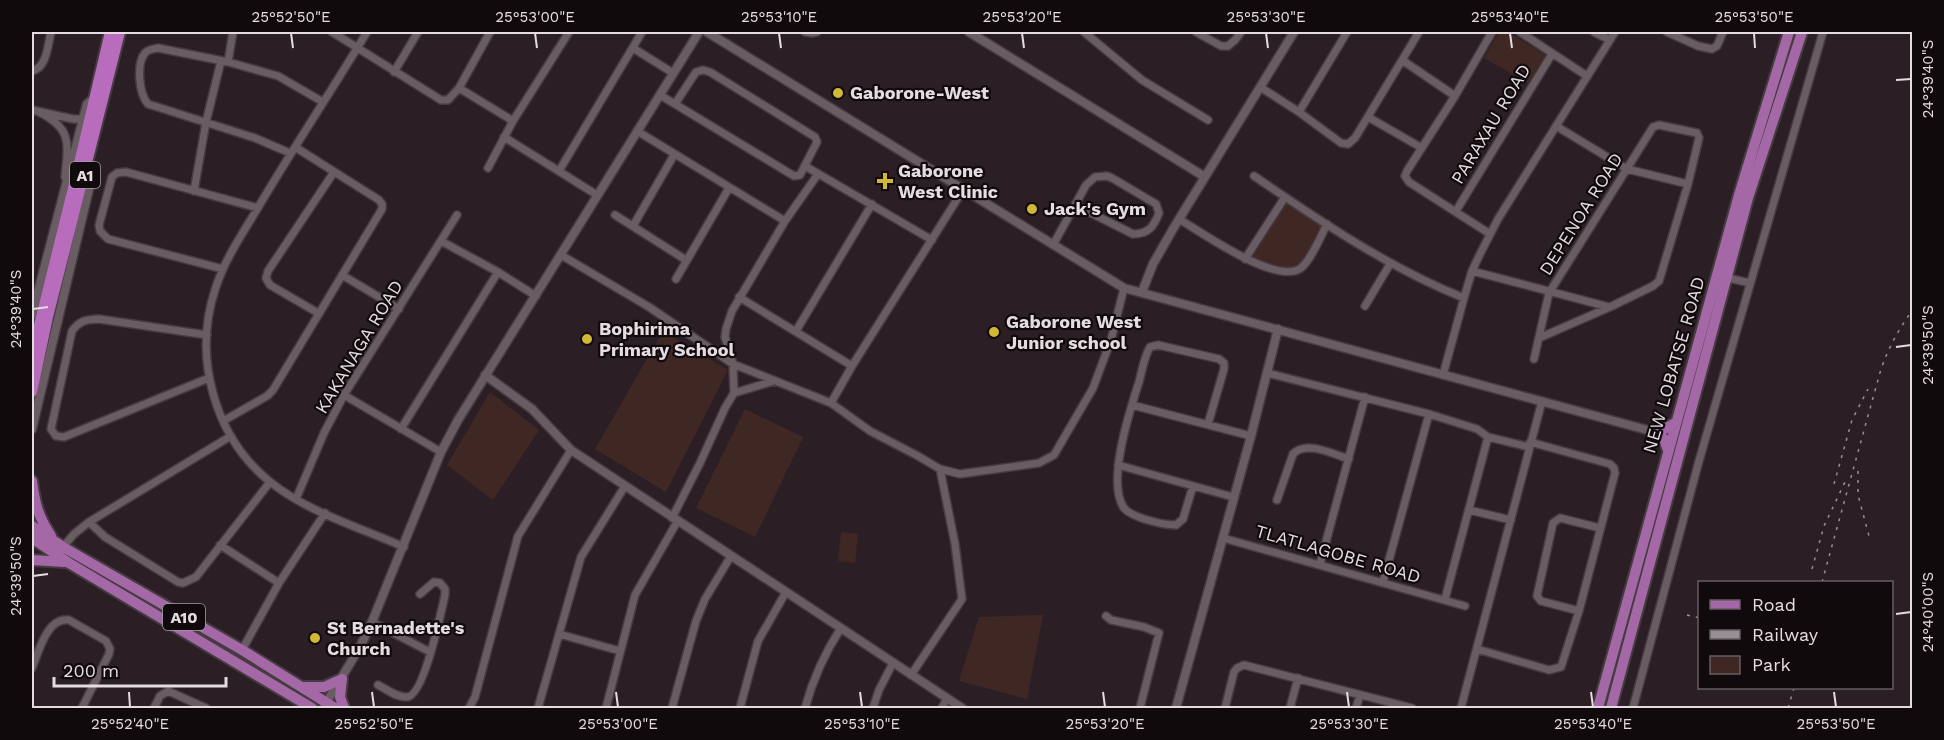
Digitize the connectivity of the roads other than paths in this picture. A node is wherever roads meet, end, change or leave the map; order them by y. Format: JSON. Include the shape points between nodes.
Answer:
{"nodes":[{"id":1,"x":51,"y":32,"type":"edge"},
{"id":2,"x":110,"y":32,"type":"edge"},
{"id":3,"x":120,"y":32,"type":"edge"},
{"id":4,"x":233,"y":32,"type":"edge"},
{"id":5,"x":332,"y":32,"type":"edge"},
{"id":6,"x":367,"y":32,"type":"edge"},
{"id":7,"x":418,"y":32,"type":"edge"},
{"id":8,"x":490,"y":32,"type":"edge"},
{"id":9,"x":569,"y":32,"type":"edge"},
{"id":10,"x":642,"y":32,"type":"edge"},
{"id":11,"x":699,"y":32,"type":"edge"},
{"id":12,"x":707,"y":32,"type":"edge"},
{"id":13,"x":806,"y":32,"type":"edge"},
{"id":14,"x":818,"y":32,"type":"edge"},
{"id":15,"x":969,"y":32,"type":"edge"},
{"id":16,"x":1084,"y":32,"type":"edge"},
{"id":17,"x":1196,"y":32,"type":"edge"},
{"id":18,"x":1241,"y":32,"type":"edge"},
{"id":19,"x":1294,"y":32,"type":"edge"},
{"id":20,"x":1347,"y":32,"type":"edge"},
{"id":21,"x":1419,"y":32,"type":"edge"},
{"id":22,"x":1492,"y":32,"type":"edge"},
{"id":23,"x":1520,"y":32,"type":"edge"},
{"id":24,"x":1594,"y":32,"type":"edge"},
{"id":25,"x":1615,"y":32,"type":"edge"},
{"id":26,"x":1667,"y":32,"type":"edge"},
{"id":27,"x":1723,"y":32,"type":"edge"},
{"id":28,"x":1789,"y":32,"type":"edge"},
{"id":29,"x":1802,"y":32,"type":"edge"},
{"id":30,"x":1823,"y":32,"type":"edge"},
{"id":31,"x":1610,"y":40,"type":"junction"},
{"id":32,"x":357,"y":48,"type":"junction"},
{"id":33,"x":633,"y":48,"type":"junction"},
{"id":34,"x":1552,"y":54,"type":"junction"},
{"id":35,"x":1402,"y":60,"type":"junction"},
{"id":36,"x":225,"y":61,"type":"junction"},
{"id":37,"x":32,"y":71,"type":"edge"},
{"id":38,"x":394,"y":72,"type":"junction"},
{"id":39,"x":674,"y":73,"type":"junction"},
{"id":40,"x":1587,"y":76,"type":"junction"},
{"id":41,"x":1260,"y":87,"type":"junction"},
{"id":42,"x":459,"y":88,"type":"junction"},
{"id":43,"x":660,"y":96,"type":"junction"},
{"id":44,"x":1455,"y":96,"type":"junction"},
{"id":45,"x":93,"y":99,"type":"junction"},
{"id":46,"x":323,"y":102,"type":"junction"},
{"id":47,"x":675,"y":104,"type":"junction"},
{"id":48,"x":35,"y":111,"type":"edge"},
{"id":49,"x":1299,"y":112,"type":"junction"},
{"id":50,"x":1368,"y":117,"type":"junction"},
{"id":51,"x":84,"y":119,"type":"junction"},
{"id":52,"x":1208,"y":120,"type":"dead end"},
{"id":53,"x":513,"y":121,"type":"junction"},
{"id":54,"x":206,"y":122,"type":"junction"},
{"id":55,"x":1556,"y":126,"type":"junction"},
{"id":56,"x":637,"y":131,"type":"junction"},
{"id":57,"x":504,"y":136,"type":"junction"},
{"id":58,"x":1422,"y":148,"type":"junction"},
{"id":59,"x":292,"y":150,"type":"junction"},
{"id":60,"x":674,"y":155,"type":"junction"},
{"id":61,"x":88,"y":160,"type":"junction"},
{"id":62,"x":805,"y":166,"type":"junction"},
{"id":63,"x":488,"y":168,"type":"dead end"},
{"id":64,"x":1627,"y":170,"type":"junction"},
{"id":65,"x":559,"y":171,"type":"junction"},
{"id":66,"x":334,"y":172,"type":"junction"},
{"id":67,"x":818,"y":174,"type":"junction"},
{"id":68,"x":1254,"y":176,"type":"dead end"},
{"id":69,"x":1205,"y":177,"type":"junction"},
{"id":70,"x":1688,"y":184,"type":"junction"},
{"id":71,"x":729,"y":188,"type":"junction"},
{"id":72,"x":64,"y":189,"type":"junction"},
{"id":73,"x":963,"y":190,"type":"junction"},
{"id":74,"x":194,"y":191,"type":"junction"},
{"id":75,"x":597,"y":195,"type":"junction"},
{"id":76,"x":1285,"y":197,"type":"junction"},
{"id":77,"x":872,"y":204,"type":"junction"},
{"id":78,"x":1076,"y":205,"type":"junction"},
{"id":79,"x":258,"y":208,"type":"junction"},
{"id":80,"x":1456,"y":211,"type":"junction"},
{"id":81,"x":457,"y":215,"type":"dead end"},
{"id":82,"x":615,"y":215,"type":"dead end"},
{"id":83,"x":1179,"y":219,"type":"junction"},
{"id":84,"x":785,"y":221,"type":"junction"},
{"id":85,"x":1327,"y":224,"type":"junction"},
{"id":86,"x":633,"y":226,"type":"junction"},
{"id":87,"x":1490,"y":234,"type":"junction"},
{"id":88,"x":932,"y":240,"type":"junction"},
{"id":89,"x":441,"y":241,"type":"junction"},
{"id":90,"x":1053,"y":244,"type":"junction"},
{"id":91,"x":561,"y":255,"type":"junction"},
{"id":92,"x":1245,"y":259,"type":"junction"},
{"id":93,"x":686,"y":260,"type":"junction"},
{"id":94,"x":1390,"y":264,"type":"junction"},
{"id":95,"x":223,"y":269,"type":"junction"},
{"id":96,"x":1472,"y":271,"type":"junction"},
{"id":97,"x":498,"y":272,"type":"junction"},
{"id":98,"x":342,"y":275,"type":"junction"},
{"id":99,"x":1722,"y":276,"type":"junction"},
{"id":100,"x":676,"y":279,"type":"dead end"},
{"id":101,"x":1750,"y":283,"type":"junction"},
{"id":102,"x":1124,"y":288,"type":"junction"},
{"id":103,"x":1142,"y":292,"type":"junction"},
{"id":104,"x":1549,"y":293,"type":"junction"},
{"id":105,"x":536,"y":296,"type":"junction"},
{"id":106,"x":739,"y":297,"type":"junction"},
{"id":107,"x":1464,"y":298,"type":"junction"},
{"id":108,"x":1365,"y":306,"type":"dead end"},
{"id":109,"x":1610,"y":307,"type":"junction"},
{"id":110,"x":399,"y":309,"type":"junction"},
{"id":111,"x":318,"y":313,"type":"junction"},
{"id":112,"x":32,"y":315,"type":"edge"},
{"id":113,"x":1278,"y":329,"type":"junction"},
{"id":114,"x":796,"y":332,"type":"junction"},
{"id":115,"x":207,"y":335,"type":"junction"},
{"id":116,"x":1539,"y":338,"type":"junction"},
{"id":117,"x":32,"y":353,"type":"edge"},
{"id":118,"x":1700,"y":356,"type":"junction"},
{"id":119,"x":1534,"y":359,"type":"dead end"},
{"id":120,"x":733,"y":364,"type":"junction"},
{"id":121,"x":852,"y":366,"type":"junction"},
{"id":122,"x":1267,"y":373,"type":"junction"},
{"id":123,"x":485,"y":375,"type":"junction"},
{"id":124,"x":1443,"y":375,"type":"junction"},
{"id":125,"x":209,"y":378,"type":"junction"},
{"id":126,"x":774,"y":381,"type":"junction"},
{"id":127,"x":32,"y":392,"type":"edge"},
{"id":128,"x":734,"y":393,"type":"junction"},
{"id":129,"x":344,"y":395,"type":"junction"},
{"id":130,"x":1365,"y":397,"type":"junction"},
{"id":131,"x":1542,"y":401,"type":"junction"},
{"id":132,"x":831,"y":403,"type":"junction"},
{"id":133,"x":1132,"y":405,"type":"junction"},
{"id":134,"x":1429,"y":414,"type":"junction"},
{"id":135,"x":223,"y":421,"type":"junction"},
{"id":136,"x":1675,"y":423,"type":"junction"},
{"id":137,"x":1208,"y":424,"type":"junction"},
{"id":138,"x":32,"y":429,"type":"edge"},
{"id":139,"x":401,"y":429,"type":"junction"},
{"id":140,"x":1658,"y":433,"type":"junction"},
{"id":141,"x":231,"y":436,"type":"junction"},
{"id":142,"x":1251,"y":436,"type":"junction"},
{"id":143,"x":1488,"y":437,"type":"junction"},
{"id":144,"x":1671,"y":437,"type":"junction"},
{"id":145,"x":1683,"y":439,"type":"junction"},
{"id":146,"x":1530,"y":444,"type":"junction"},
{"id":147,"x":571,"y":450,"type":"junction"},
{"id":148,"x":1668,"y":450,"type":"junction"},
{"id":149,"x":441,"y":452,"type":"junction"},
{"id":150,"x":1349,"y":459,"type":"junction"},
{"id":151,"x":1118,"y":465,"type":"junction"},
{"id":152,"x":940,"y":469,"type":"junction"},
{"id":153,"x":32,"y":481,"type":"edge"},
{"id":154,"x":270,"y":482,"type":"junction"},
{"id":155,"x":625,"y":486,"type":"junction"},
{"id":156,"x":1193,"y":486,"type":"junction"},
{"id":157,"x":1233,"y":497,"type":"junction"},
{"id":158,"x":296,"y":499,"type":"junction"},
{"id":159,"x":1277,"y":500,"type":"dead end"},
{"id":160,"x":1469,"y":510,"type":"junction"},
{"id":161,"x":325,"y":513,"type":"junction"},
{"id":162,"x":675,"y":520,"type":"junction"},
{"id":163,"x":1511,"y":520,"type":"junction"},
{"id":164,"x":89,"y":522,"type":"junction"},
{"id":165,"x":32,"y":526,"type":"edge"},
{"id":166,"x":1600,"y":528,"type":"junction"},
{"id":167,"x":32,"y":538,"type":"edge"},
{"id":168,"x":1223,"y":538,"type":"junction"},
{"id":169,"x":59,"y":544,"type":"junction"},
{"id":170,"x":220,"y":545,"type":"junction"},
{"id":171,"x":404,"y":546,"type":"junction"},
{"id":172,"x":731,"y":556,"type":"junction"},
{"id":173,"x":32,"y":560,"type":"edge"},
{"id":174,"x":69,"y":563,"type":"junction"},
{"id":175,"x":1320,"y":564,"type":"junction"},
{"id":176,"x":1383,"y":582,"type":"junction"},
{"id":177,"x":279,"y":583,"type":"junction"},
{"id":178,"x":786,"y":592,"type":"junction"},
{"id":179,"x":420,"y":594,"type":"dead end"},
{"id":180,"x":1445,"y":600,"type":"junction"},
{"id":181,"x":1465,"y":606,"type":"dead end"},
{"id":182,"x":1579,"y":611,"type":"junction"},
{"id":183,"x":1106,"y":616,"type":"dead end"},
{"id":184,"x":372,"y":622,"type":"junction"},
{"id":185,"x":841,"y":628,"type":"junction"},
{"id":186,"x":559,"y":634,"type":"junction"},
{"id":187,"x":1477,"y":649,"type":"junction"},
{"id":188,"x":242,"y":650,"type":"junction"},
{"id":189,"x":620,"y":651,"type":"junction"},
{"id":190,"x":430,"y":652,"type":"junction"},
{"id":191,"x":893,"y":663,"type":"junction"},
{"id":192,"x":32,"y":668,"type":"edge"},
{"id":193,"x":911,"y":675,"type":"junction"},
{"id":194,"x":1298,"y":678,"type":"junction"},
{"id":195,"x":342,"y":679,"type":"junction"},
{"id":196,"x":296,"y":685,"type":"junction"},
{"id":197,"x":378,"y":685,"type":"dead end"},
{"id":198,"x":1360,"y":695,"type":"junction"},
{"id":199,"x":947,"y":698,"type":"junction"},
{"id":200,"x":328,"y":707,"type":"edge"},
{"id":201,"x":82,"y":708,"type":"edge"},
{"id":202,"x":154,"y":708,"type":"edge"},
{"id":203,"x":206,"y":708,"type":"edge"},
{"id":204,"x":312,"y":708,"type":"edge"},
{"id":205,"x":344,"y":708,"type":"edge"},
{"id":206,"x":469,"y":708,"type":"edge"},
{"id":207,"x":538,"y":708,"type":"edge"},
{"id":208,"x":606,"y":708,"type":"edge"},
{"id":209,"x":672,"y":708,"type":"edge"},
{"id":210,"x":740,"y":708,"type":"edge"},
{"id":211,"x":805,"y":708,"type":"edge"},
{"id":212,"x":873,"y":708,"type":"edge"},
{"id":213,"x":942,"y":708,"type":"edge"},
{"id":214,"x":962,"y":708,"type":"edge"},
{"id":215,"x":1140,"y":708,"type":"edge"},
{"id":216,"x":1176,"y":708,"type":"edge"},
{"id":217,"x":1225,"y":708,"type":"edge"},
{"id":218,"x":1290,"y":708,"type":"edge"},
{"id":219,"x":1356,"y":708,"type":"edge"},
{"id":220,"x":1412,"y":708,"type":"edge"},
{"id":221,"x":1461,"y":708,"type":"edge"},
{"id":222,"x":1598,"y":708,"type":"edge"},
{"id":223,"x":1611,"y":708,"type":"edge"},
{"id":224,"x":1633,"y":708,"type":"edge"}],
"edges":[{"from":1,"to":37,"type":"street","via":[[41,66]]},
{"from":2,"to":45,"type":"highway","number":"A1"},
{"from":3,"to":61,"type":"highway","number":"A1"},
{"from":4,"to":36,"type":"street"},
{"from":5,"to":32,"type":"street"},
{"from":6,"to":32,"type":"street"},
{"from":7,"to":38,"type":"street"},
{"from":8,"to":42,"type":"street"},
{"from":9,"to":53,"type":"street"},
{"from":10,"to":33,"type":"street"},
{"from":11,"to":39,"type":"street"},
{"from":12,"to":73,"type":"street"},
{"from":13,"to":14,"type":"street"},
{"from":15,"to":69,"type":"street"},
{"from":16,"to":52,"type":"street","via":[[1142,80]]},
{"from":17,"to":18,"type":"street","via":[[1221,46],[1228,46]]},
{"from":19,"to":41,"type":"street"},
{"from":20,"to":49,"type":"street"},
{"from":21,"to":35,"type":"street"},
{"from":22,"to":44,"type":"street"},
{"from":23,"to":34,"type":"street"},
{"from":24,"to":31,"type":"street"},
{"from":25,"to":31,"type":"street"},
{"from":26,"to":27,"type":"street","via":[[1712,50]]},
{"from":28,"to":99,"type":"main road","name":"NEW LOBATSE ROAD"},
{"from":29,"to":99,"type":"main road"},
{"from":30,"to":101,"type":"street"},
{"from":31,"to":40,"type":"street"},
{"from":32,"to":38,"type":"street"},
{"from":32,"to":46,"type":"street"},
{"from":33,"to":39,"type":"street"},
{"from":33,"to":65,"type":"street"},
{"from":34,"to":40,"type":"street"},
{"from":34,"to":80,"type":"street","name":"PARAXAU ROAD"},
{"from":35,"to":44,"type":"street"},
{"from":35,"to":50,"type":"street"},
{"from":36,"to":46,"type":"street","via":[[278,76]]},
{"from":36,"to":54,"type":"street"},
{"from":36,"to":54,"type":"street","via":[[158,48],[144,54],[142,98],[148,104]]},
{"from":38,"to":42,"type":"street","via":[[441,100],[448,100]]},
{"from":39,"to":43,"type":"street"},
{"from":40,"to":55,"type":"street"},
{"from":41,"to":49,"type":"street"},
{"from":41,"to":69,"type":"street"},
{"from":42,"to":53,"type":"street"},
{"from":43,"to":47,"type":"street"},
{"from":43,"to":56,"type":"street"},
{"from":44,"to":58,"type":"street"},
{"from":45,"to":51,"type":"street","via":[[87,104]]},
{"from":45,"to":117,"type":"highway","number":"A1"},
{"from":46,"to":59,"type":"street"},
{"from":47,"to":62,"type":"street","via":[[794,176],[800,175]]},
{"from":47,"to":62,"type":"street","via":[[696,72],[710,72],[817,139]]},
{"from":48,"to":51,"type":"street"},
{"from":48,"to":72,"type":"street","via":[[59,124],[66,135]]},
{"from":49,"to":50,"type":"street","via":[[1344,144],[1352,142]]},
{"from":50,"to":58,"type":"street"},
{"from":51,"to":72,"type":"street"},
{"from":53,"to":57,"type":"street"},
{"from":54,"to":59,"type":"street"},
{"from":54,"to":74,"type":"street"},
{"from":55,"to":64,"type":"street"},
{"from":55,"to":87,"type":"street"},
{"from":56,"to":60,"type":"street"},
{"from":56,"to":75,"type":"street"},
{"from":57,"to":63,"type":"street"},
{"from":57,"to":65,"type":"street"},
{"from":58,"to":80,"type":"street","via":[[1405,176]]},
{"from":59,"to":66,"type":"street"},
{"from":59,"to":79,"type":"street"},
{"from":60,"to":71,"type":"street"},
{"from":60,"to":86,"type":"street"},
{"from":61,"to":127,"type":"highway","number":"A1"},
{"from":61,"to":138,"type":"street","via":[[89,189]]},
{"from":62,"to":67,"type":"street"},
{"from":64,"to":70,"type":"street"},
{"from":64,"to":70,"type":"street","name":"DEPENOA ROAD","via":[[1656,125],[1695,133],[1699,136]]},
{"from":64,"to":104,"type":"street","name":"DEPENOA ROAD"},
{"from":65,"to":75,"type":"street"},
{"from":66,"to":98,"type":"street","via":[[382,204],[380,214]]},
{"from":66,"to":111,"type":"street","via":[[266,278],[270,285]]},
{"from":67,"to":77,"type":"street"},
{"from":67,"to":84,"type":"street"},
{"from":68,"to":76,"type":"street"},
{"from":69,"to":83,"type":"street"},
{"from":70,"to":109,"type":"street","via":[[1659,280]]},
{"from":71,"to":84,"type":"street"},
{"from":71,"to":93,"type":"street"},
{"from":72,"to":112,"type":"street"},
{"from":73,"to":88,"type":"street"},
{"from":73,"to":90,"type":"street"},
{"from":74,"to":79,"type":"street"},
{"from":74,"to":95,"type":"street","via":[[126,172],[117,173],[112,177],[100,231],[108,238]]},
{"from":75,"to":91,"type":"street"},
{"from":76,"to":85,"type":"street"},
{"from":76,"to":92,"type":"street"},
{"from":77,"to":88,"type":"street"},
{"from":77,"to":114,"type":"street"},
{"from":78,"to":78,"type":"street","via":[[1090,180],[1107,176],[1156,204],[1160,213],[1149,231],[1133,234]]},
{"from":78,"to":90,"type":"street"},
{"from":79,"to":95,"type":"street"},
{"from":80,"to":87,"type":"street"},
{"from":81,"to":89,"type":"street","name":"KAKANAGA ROAD"},
{"from":82,"to":86,"type":"street"},
{"from":83,"to":92,"type":"street"},
{"from":83,"to":103,"type":"street"},
{"from":84,"to":106,"type":"street"},
{"from":85,"to":92,"type":"street","via":[[1299,269],[1270,268]]},
{"from":85,"to":94,"type":"street"},
{"from":86,"to":93,"type":"street"},
{"from":87,"to":96,"type":"street"},
{"from":88,"to":121,"type":"street"},
{"from":89,"to":97,"type":"street"},
{"from":89,"to":110,"type":"street","name":"KAKANAGA ROAD"},
{"from":90,"to":102,"type":"street"},
{"from":91,"to":105,"type":"street"},
{"from":91,"to":120,"type":"street"},
{"from":93,"to":100,"type":"street"},
{"from":94,"to":107,"type":"street"},
{"from":94,"to":108,"type":"street"},
{"from":95,"to":115,"type":"street","via":[[213,297]]},
{"from":96,"to":104,"type":"street"},
{"from":96,"to":107,"type":"street"},
{"from":97,"to":105,"type":"street"},
{"from":97,"to":139,"type":"street"},
{"from":98,"to":110,"type":"street"},
{"from":98,"to":111,"type":"street"},
{"from":99,"to":101,"type":"street"},
{"from":99,"to":118,"type":"main road"},
{"from":101,"to":224,"type":"street"},
{"from":102,"to":103,"type":"street"},
{"from":102,"to":152,"type":"street","via":[[1098,377],[1054,455],[1039,463],[960,474]]},
{"from":103,"to":113,"type":"street"},
{"from":104,"to":109,"type":"street"},
{"from":104,"to":116,"type":"street","name":"DEPENOA ROAD"},
{"from":105,"to":123,"type":"street"},
{"from":106,"to":114,"type":"street"},
{"from":106,"to":120,"type":"street","via":[[725,337]]},
{"from":107,"to":124,"type":"street"},
{"from":109,"to":116,"type":"street"},
{"from":110,"to":129,"type":"street","name":"KAKANAGA ROAD"},
{"from":111,"to":135,"type":"street","via":[[273,390]]},
{"from":113,"to":122,"type":"street"},
{"from":113,"to":124,"type":"street"},
{"from":114,"to":121,"type":"street"},
{"from":115,"to":125,"type":"street"},
{"from":115,"to":125,"type":"street","via":[[99,319],[76,325],[51,426],[56,436],[64,437]]},
{"from":116,"to":119,"type":"street","name":"DEPENOA ROAD"},
{"from":118,"to":136,"type":"main road","name":"NEW LOBATSE ROAD"},
{"from":118,"to":145,"type":"main road"},
{"from":120,"to":126,"type":"street"},
{"from":120,"to":128,"type":"street"},
{"from":121,"to":132,"type":"street"},
{"from":122,"to":130,"type":"street"},
{"from":122,"to":142,"type":"street"},
{"from":123,"to":147,"type":"street","via":[[532,409]]},
{"from":123,"to":149,"type":"street"},
{"from":124,"to":131,"type":"street"},
{"from":125,"to":135,"type":"street"},
{"from":126,"to":128,"type":"street"},
{"from":126,"to":132,"type":"street"},
{"from":128,"to":162,"type":"street"},
{"from":129,"to":139,"type":"street"},
{"from":129,"to":158,"type":"street","name":"KAKANAGA ROAD"},
{"from":130,"to":134,"type":"street"},
{"from":130,"to":150,"type":"street"},
{"from":131,"to":140,"type":"street"},
{"from":131,"to":146,"type":"street"},
{"from":132,"to":152,"type":"street","via":[[870,431]]},
{"from":133,"to":137,"type":"street"},
{"from":133,"to":137,"type":"street","via":[[1152,346],[1219,359],[1224,369]]},
{"from":133,"to":151,"type":"street"},
{"from":134,"to":143,"type":"street","via":[[1478,429]]},
{"from":134,"to":176,"type":"street"},
{"from":135,"to":141,"type":"street"},
{"from":136,"to":140,"type":"main road"},
{"from":136,"to":144,"type":"main road","name":"NEW LOBATSE ROAD"},
{"from":137,"to":142,"type":"street"},
{"from":139,"to":149,"type":"street"},
{"from":140,"to":144,"type":"street"},
{"from":140,"to":148,"type":"main road"},
{"from":141,"to":154,"type":"street"},
{"from":141,"to":164,"type":"street"},
{"from":142,"to":157,"type":"street"},
{"from":143,"to":146,"type":"street"},
{"from":143,"to":160,"type":"street"},
{"from":144,"to":145,"type":"street"},
{"from":144,"to":148,"type":"main road","name":"NEW LOBATSE ROAD"},
{"from":145,"to":223,"type":"main road"},
{"from":146,"to":163,"type":"street"},
{"from":146,"to":166,"type":"street","via":[[1612,465],[1615,473]]},
{"from":147,"to":155,"type":"street"},
{"from":147,"to":206,"type":"street","via":[[518,536]]},
{"from":148,"to":222,"type":"main road","name":"NEW LOBATSE ROAD"},
{"from":149,"to":171,"type":"street"},
{"from":150,"to":159,"type":"street","via":[[1308,447],[1297,450]]},
{"from":150,"to":175,"type":"street"},
{"from":151,"to":156,"type":"street"},
{"from":151,"to":156,"type":"street","via":[[1125,510],[1168,525],[1183,519]]},
{"from":152,"to":193,"type":"street","via":[[962,599]]},
{"from":153,"to":169,"type":"main road","via":[[40,520]]},
{"from":154,"to":158,"type":"street"},
{"from":154,"to":170,"type":"street"},
{"from":155,"to":162,"type":"street"},
{"from":155,"to":186,"type":"street","via":[[581,556]]},
{"from":156,"to":157,"type":"street"},
{"from":157,"to":168,"type":"street"},
{"from":158,"to":161,"type":"street"},
{"from":160,"to":163,"type":"street"},
{"from":160,"to":180,"type":"street"},
{"from":161,"to":171,"type":"street"},
{"from":161,"to":177,"type":"street"},
{"from":162,"to":172,"type":"street"},
{"from":162,"to":189,"type":"street","via":[[635,595]]},
{"from":163,"to":187,"type":"street"},
{"from":164,"to":169,"type":"street"},
{"from":164,"to":170,"type":"street","via":[[105,537],[183,583],[195,577]]},
{"from":165,"to":169,"type":"main road","number":"A10"},
{"from":166,"to":182,"type":"street"},
{"from":166,"to":182,"type":"street","via":[[1560,518],[1553,523],[1537,596],[1541,601]]},
{"from":167,"to":174,"type":"main road","number":"A10"},
{"from":168,"to":175,"type":"street","name":"TLATLAGOBE ROAD"},
{"from":168,"to":216,"type":"street"},
{"from":169,"to":188,"type":"main road","number":"A10"},
{"from":170,"to":177,"type":"street"},
{"from":171,"to":184,"type":"street"},
{"from":172,"to":178,"type":"street"},
{"from":172,"to":209,"type":"street","via":[[696,621]]},
{"from":173,"to":174,"type":"main road"},
{"from":174,"to":204,"type":"main road","number":"A10"},
{"from":175,"to":176,"type":"street","name":"TLATLAGOBE ROAD"},
{"from":176,"to":180,"type":"street","name":"TLATLAGOBE ROAD"},
{"from":177,"to":188,"type":"street"},
{"from":178,"to":185,"type":"street"},
{"from":178,"to":210,"type":"street","via":[[758,640]]},
{"from":179,"to":190,"type":"street","via":[[434,582],[446,588]]},
{"from":180,"to":181,"type":"street","name":"TLATLAGOBE ROAD"},
{"from":182,"to":187,"type":"street","via":[[1563,664],[1557,669]]},
{"from":183,"to":215,"type":"street","via":[[1158,633]]},
{"from":184,"to":190,"type":"street"},
{"from":184,"to":195,"type":"street"},
{"from":185,"to":191,"type":"street"},
{"from":185,"to":211,"type":"street","via":[[825,653]]},
{"from":186,"to":189,"type":"street"},
{"from":186,"to":207,"type":"street"},
{"from":187,"to":221,"type":"street"},
{"from":188,"to":196,"type":"main road","number":"A10"},
{"from":189,"to":208,"type":"street"},
{"from":190,"to":197,"type":"street","via":[[414,695],[400,696]]},
{"from":191,"to":193,"type":"street"},
{"from":191,"to":212,"type":"street"},
{"from":192,"to":201,"type":"street","via":[[51,626],[62,619],[106,641],[109,654]]},
{"from":193,"to":199,"type":"street"},
{"from":194,"to":198,"type":"street"},
{"from":194,"to":217,"type":"street","via":[[1241,665],[1234,672]]},
{"from":194,"to":218,"type":"street"},
{"from":195,"to":196,"type":"main road","via":[[315,688]]},
{"from":195,"to":200,"type":"street"},
{"from":195,"to":205,"type":"main road","via":[[340,697]]},
{"from":196,"to":200,"type":"main road","number":"A10"},
{"from":198,"to":219,"type":"street"},
{"from":198,"to":220,"type":"street"},
{"from":199,"to":213,"type":"street"},
{"from":199,"to":214,"type":"street"},
{"from":202,"to":203,"type":"street","via":[[164,692],[172,691]]}]}
